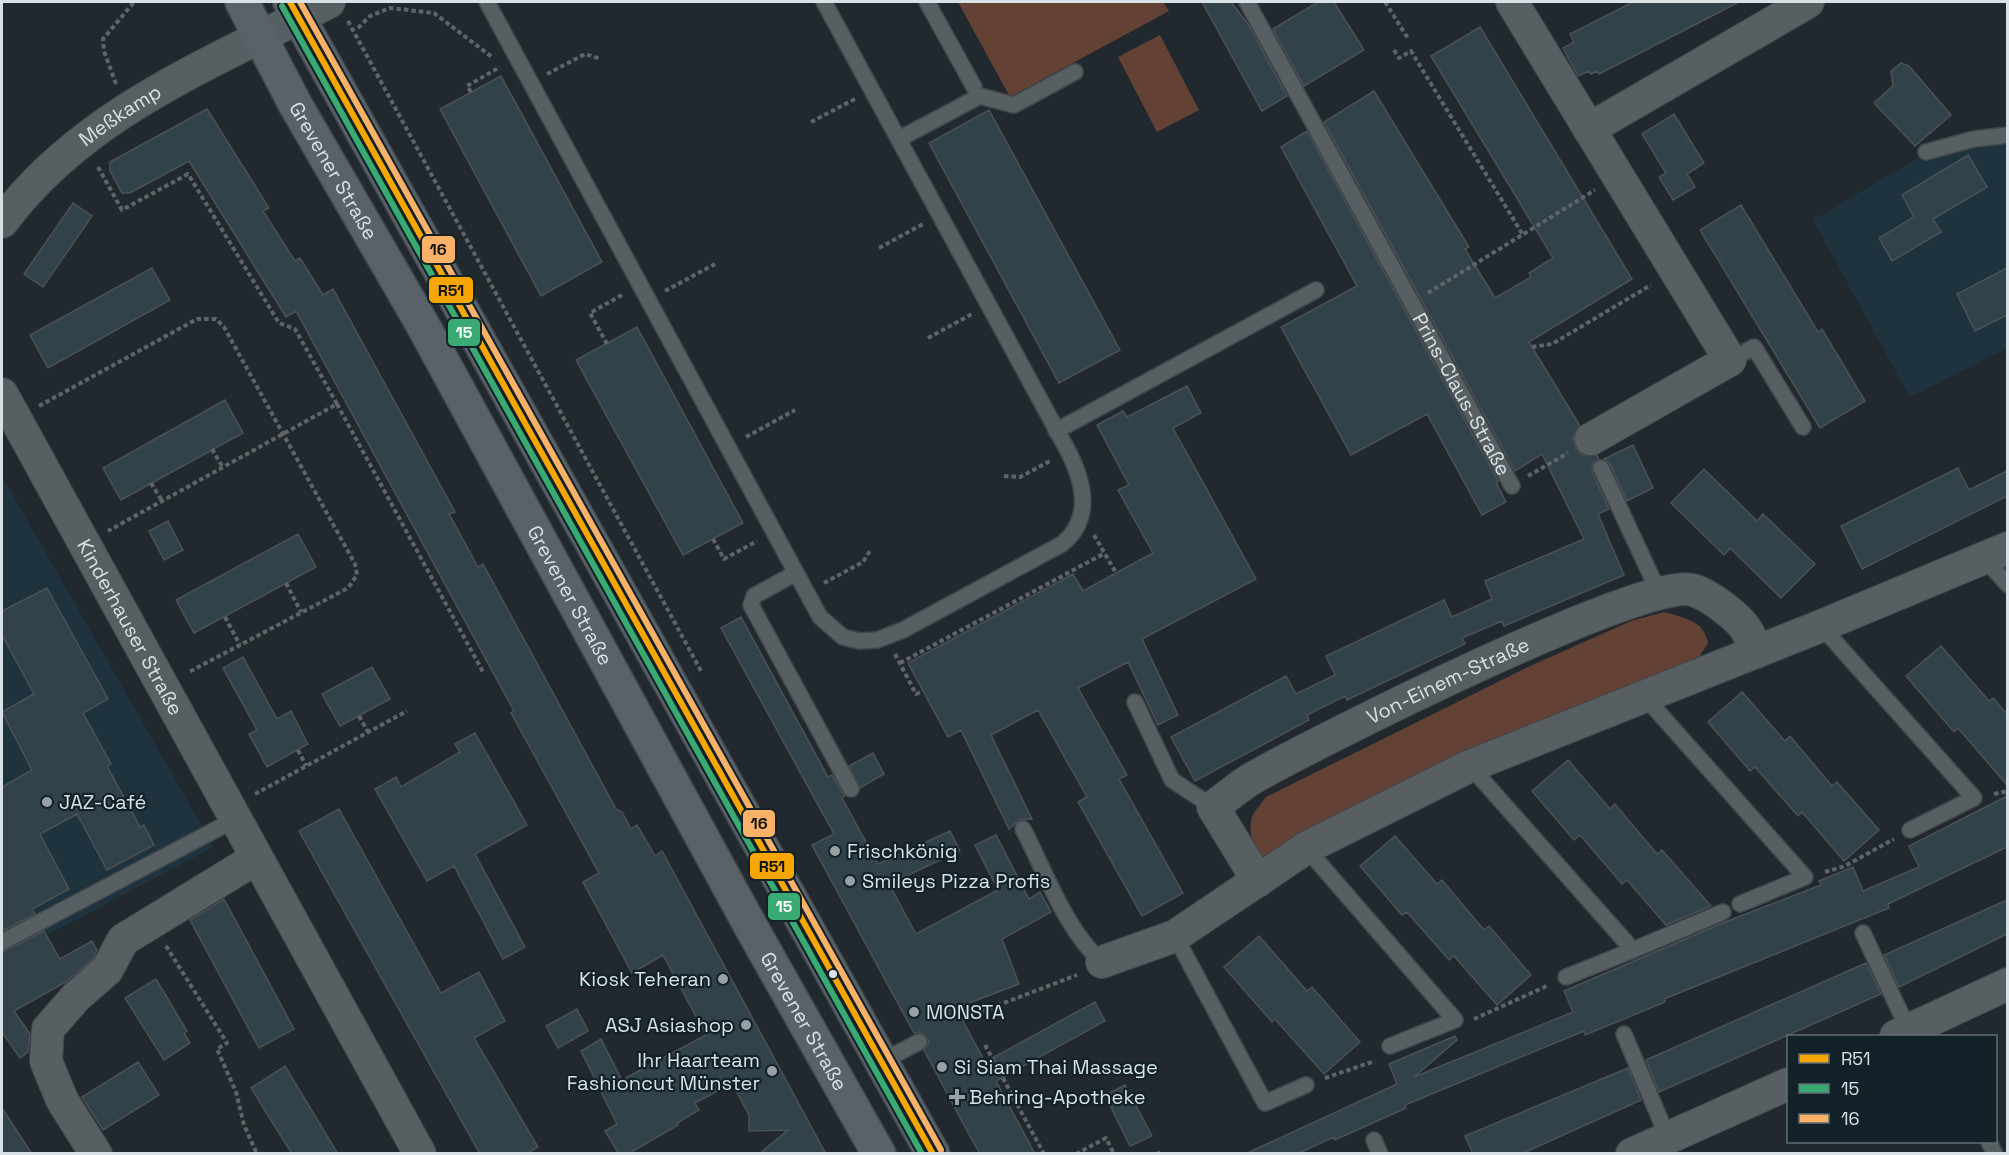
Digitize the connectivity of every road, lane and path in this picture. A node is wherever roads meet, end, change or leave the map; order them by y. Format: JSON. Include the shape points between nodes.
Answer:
{"nodes":[{"id":1,"x":132,"y":2,"type":"edge"},
{"id":2,"x":242,"y":2,"type":"edge"},
{"id":3,"x":487,"y":2,"type":"edge"},
{"id":4,"x":824,"y":2,"type":"edge"},
{"id":5,"x":927,"y":2,"type":"edge"},
{"id":6,"x":1247,"y":2,"type":"edge"},
{"id":7,"x":1385,"y":2,"type":"edge"},
{"id":8,"x":1512,"y":2,"type":"edge"},
{"id":9,"x":1808,"y":2,"type":"edge"},
{"id":10,"x":336,"y":7,"type":"edge"},
{"id":11,"x":294,"y":10,"type":"edge"},
{"id":12,"x":261,"y":37,"type":"junction"},
{"id":13,"x":1409,"y":40,"type":"dead end"},
{"id":14,"x":1394,"y":50,"type":"dead end"},
{"id":15,"x":517,"y":59,"type":"junction"},
{"id":16,"x":601,"y":59,"type":"dead end"},
{"id":17,"x":1066,"y":74,"type":"dead end"},
{"id":18,"x":530,"y":83,"type":"junction"},
{"id":19,"x":974,"y":87,"type":"dead end"},
{"id":20,"x":872,"y":90,"type":"junction"},
{"id":21,"x":471,"y":92,"type":"dead end"},
{"id":22,"x":125,"y":109,"type":"junction"},
{"id":23,"x":811,"y":122,"type":"dead end"},
{"id":24,"x":1589,"y":129,"type":"junction"},
{"id":25,"x":2007,"y":135,"type":"edge"},
{"id":26,"x":83,"y":138,"type":"junction"},
{"id":27,"x":899,"y":139,"type":"junction"},
{"id":28,"x":1926,"y":152,"type":"dead end"},
{"id":29,"x":1618,"y":176,"type":"junction"},
{"id":30,"x":940,"y":215,"type":"junction"},
{"id":31,"x":2,"y":222,"type":"edge"},
{"id":32,"x":1523,"y":235,"type":"junction"},
{"id":33,"x":879,"y":248,"type":"dead end"},
{"id":34,"x":715,"y":264,"type":"dead end"},
{"id":35,"x":1675,"y":270,"type":"junction"},
{"id":36,"x":1316,"y":290,"type":"dead end"},
{"id":37,"x":626,"y":293,"type":"dead end"},
{"id":38,"x":648,"y":300,"type":"junction"},
{"id":39,"x":1412,"y":303,"type":"junction"},
{"id":40,"x":988,"y":305,"type":"junction"},
{"id":41,"x":928,"y":338,"type":"dead end"},
{"id":42,"x":607,"y":344,"type":"dead end"},
{"id":43,"x":1532,"y":347,"type":"dead end"},
{"id":44,"x":1730,"y":360,"type":"junction"},
{"id":45,"x":337,"y":404,"type":"junction"},
{"id":46,"x":8,"y":407,"type":"edge"},
{"id":47,"x":795,"y":410,"type":"dead end"},
{"id":48,"x":1803,"y":427,"type":"dead end"},
{"id":49,"x":1056,"y":431,"type":"junction"},
{"id":50,"x":283,"y":434,"type":"junction"},
{"id":51,"x":727,"y":447,"type":"junction"},
{"id":52,"x":212,"y":449,"type":"dead end"},
{"id":53,"x":1068,"y":451,"type":"junction"},
{"id":54,"x":1596,"y":454,"type":"junction"},
{"id":55,"x":223,"y":468,"type":"junction"},
{"id":56,"x":1004,"y":476,"type":"dead end"},
{"id":57,"x":151,"y":483,"type":"dead end"},
{"id":58,"x":1512,"y":486,"type":"joint"},
{"id":59,"x":162,"y":501,"type":"junction"},
{"id":60,"x":1082,"y":511,"type":"junction"},
{"id":61,"x":774,"y":533,"type":"junction"},
{"id":62,"x":713,"y":539,"type":"dead end"},
{"id":63,"x":84,"y":544,"type":"junction"},
{"id":64,"x":871,"y":549,"type":"dead end"},
{"id":65,"x":1105,"y":553,"type":"junction"},
{"id":66,"x":1996,"y":553,"type":"edge"},
{"id":67,"x":796,"y":573,"type":"junction"},
{"id":68,"x":1116,"y":573,"type":"dead end"},
{"id":69,"x":286,"y":583,"type":"dead end"},
{"id":70,"x":2007,"y":585,"type":"edge"},
{"id":71,"x":806,"y":593,"type":"junction"},
{"id":72,"x":1660,"y":595,"type":"junction"},
{"id":73,"x":301,"y":612,"type":"junction"},
{"id":74,"x":225,"y":617,"type":"dead end"},
{"id":75,"x":1821,"y":626,"type":"junction"},
{"id":76,"x":886,"y":637,"type":"junction"},
{"id":77,"x":240,"y":645,"type":"junction"},
{"id":78,"x":1756,"y":652,"type":"junction"},
{"id":79,"x":900,"y":663,"type":"junction"},
{"id":80,"x":483,"y":672,"type":"dead end"},
{"id":81,"x":702,"y":672,"type":"dead end"},
{"id":82,"x":162,"y":686,"type":"junction"},
{"id":83,"x":924,"y":691,"type":"dead end"},
{"id":84,"x":1643,"y":695,"type":"junction"},
{"id":85,"x":1135,"y":702,"type":"dead end"},
{"id":86,"x":407,"y":711,"type":"dead end"},
{"id":87,"x":359,"y":716,"type":"dead end"},
{"id":88,"x":368,"y":732,"type":"junction"},
{"id":89,"x":298,"y":750,"type":"dead end"},
{"id":90,"x":306,"y":766,"type":"junction"},
{"id":91,"x":1470,"y":766,"type":"junction"},
{"id":92,"x":851,"y":789,"type":"dead end"},
{"id":93,"x":1213,"y":807,"type":"junction"},
{"id":94,"x":231,"y":814,"type":"junction"},
{"id":95,"x":1023,"y":829,"type":"dead end"},
{"id":96,"x":1910,"y":830,"type":"joint"},
{"id":97,"x":1306,"y":848,"type":"junction"},
{"id":98,"x":255,"y":859,"type":"junction"},
{"id":99,"x":1805,"y":877,"type":"junction"},
{"id":100,"x":1258,"y":881,"type":"junction"},
{"id":101,"x":1740,"y":904,"type":"dead end"},
{"id":102,"x":1723,"y":912,"type":"dead end"},
{"id":103,"x":152,"y":922,"type":"junction"},
{"id":104,"x":1863,"y":933,"type":"dead end"},
{"id":105,"x":1174,"y":936,"type":"junction"},
{"id":106,"x":2,"y":942,"type":"edge"},
{"id":107,"x":1633,"y":950,"type":"junction"},
{"id":108,"x":1089,"y":968,"type":"junction"},
{"id":109,"x":1566,"y":977,"type":"joint"},
{"id":110,"x":2007,"y":984,"type":"edge"},
{"id":111,"x":962,"y":1019,"type":"dead end"},
{"id":112,"x":1455,"y":1020,"type":"junction"},
{"id":113,"x":1919,"y":1031,"type":"edge"},
{"id":114,"x":1624,"y":1034,"type":"dead end"},
{"id":115,"x":919,"y":1042,"type":"dead end"},
{"id":116,"x":985,"y":1046,"type":"dead end"},
{"id":117,"x":1390,"y":1046,"type":"joint"},
{"id":118,"x":881,"y":1062,"type":"junction"},
{"id":119,"x":1787,"y":1084,"type":"edge"},
{"id":120,"x":1306,"y":1085,"type":"joint"},
{"id":121,"x":1668,"y":1138,"type":"junction"},
{"id":122,"x":96,"y":1154,"type":"edge"},
{"id":123,"x":257,"y":1154,"type":"edge"},
{"id":124,"x":420,"y":1154,"type":"edge"},
{"id":125,"x":879,"y":1154,"type":"edge"},
{"id":126,"x":933,"y":1154,"type":"edge"},
{"id":127,"x":1044,"y":1154,"type":"edge"},
{"id":128,"x":1076,"y":1154,"type":"edge"},
{"id":129,"x":1114,"y":1154,"type":"edge"},
{"id":130,"x":1632,"y":1154,"type":"edge"}],
"edges":[{"from":1,"to":22,"type":"path","via":[[103,41]]},
{"from":2,"to":12,"type":"main road","name":"Grevener Straße"},
{"from":3,"to":15,"type":"lane"},
{"from":4,"to":20,"type":"lane"},
{"from":5,"to":19,"type":"lane"},
{"from":6,"to":39,"type":"lane","name":"Prins-Claus-Straße"},
{"from":7,"to":13,"type":"path"},
{"from":8,"to":24,"type":"street"},
{"from":9,"to":24,"type":"street"},
{"from":10,"to":11,"type":"street"},
{"from":10,"to":81,"type":"path"},
{"from":11,"to":12,"type":"street"},
{"from":11,"to":118,"type":"main road"},
{"from":12,"to":22,"type":"street","name":"Meßkamp"},
{"from":12,"to":125,"type":"main road","name":"Grevener Straße"},
{"from":14,"to":32,"type":"path","via":[[1399,58],[1411,51]]},
{"from":15,"to":18,"type":"lane"},
{"from":15,"to":21,"type":"path","via":[[467,86]]},
{"from":16,"to":18,"type":"path","via":[[585,54]]},
{"from":17,"to":27,"type":"lane","via":[[1014,105],[980,96]]},
{"from":18,"to":38,"type":"lane"},
{"from":20,"to":23,"type":"path"},
{"from":20,"to":27,"type":"lane"},
{"from":22,"to":26,"type":"street","name":"Meßkamp"},
{"from":24,"to":29,"type":"street"},
{"from":25,"to":28,"type":"lane"},
{"from":26,"to":31,"type":"street","name":"Meßkamp","via":[[35,181]]},
{"from":26,"to":45,"type":"path","via":[[122,210],[188,174],[279,323],[295,329]]},
{"from":27,"to":30,"type":"lane"},
{"from":29,"to":32,"type":"path"},
{"from":29,"to":35,"type":"street"},
{"from":30,"to":33,"type":"path"},
{"from":30,"to":40,"type":"lane"},
{"from":32,"to":39,"type":"path"},
{"from":34,"to":38,"type":"path"},
{"from":35,"to":43,"type":"path","via":[[1552,344]]},
{"from":35,"to":44,"type":"street"},
{"from":36,"to":49,"type":"lane"},
{"from":37,"to":42,"type":"path","via":[[590,313]]},
{"from":38,"to":51,"type":"lane"},
{"from":39,"to":58,"type":"lane","name":"Prins-Claus-Straße"},
{"from":40,"to":41,"type":"path"},
{"from":40,"to":49,"type":"lane"},
{"from":44,"to":48,"type":"lane","via":[[1754,347]]},
{"from":44,"to":54,"type":"street"},
{"from":45,"to":50,"type":"path"},
{"from":45,"to":80,"type":"path"},
{"from":46,"to":50,"type":"path","via":[[203,317],[216,319],[224,327]]},
{"from":46,"to":63,"type":"street","name":"Kinderhauser Straße"},
{"from":47,"to":51,"type":"path"},
{"from":49,"to":53,"type":"lane"},
{"from":50,"to":55,"type":"path"},
{"from":50,"to":73,"type":"path","via":[[357,571],[348,588]]},
{"from":51,"to":61,"type":"lane"},
{"from":52,"to":55,"type":"path"},
{"from":53,"to":56,"type":"path","via":[[1020,477]]},
{"from":53,"to":60,"type":"lane","via":[[1081,481]]},
{"from":54,"to":58,"type":"path","name":"Prins-Claus-Straße"},
{"from":54,"to":72,"type":"lane"},
{"from":55,"to":59,"type":"path"},
{"from":57,"to":59,"type":"path"},
{"from":59,"to":63,"type":"path"},
{"from":60,"to":65,"type":"path"},
{"from":60,"to":76,"type":"lane","via":[[1075,530],[1062,544]]},
{"from":61,"to":62,"type":"path","via":[[724,559]]},
{"from":61,"to":67,"type":"lane"},
{"from":63,"to":82,"type":"street","name":"Kinderhauser Straße"},
{"from":64,"to":71,"type":"path","via":[[863,562]]},
{"from":65,"to":68,"type":"path"},
{"from":65,"to":79,"type":"path"},
{"from":66,"to":70,"type":"lane"},
{"from":66,"to":75,"type":"street"},
{"from":67,"to":71,"type":"lane"},
{"from":67,"to":92,"type":"lane","via":[[754,596],[751,605]]},
{"from":69,"to":73,"type":"path"},
{"from":71,"to":76,"type":"lane","via":[[834,633],[859,641]]},
{"from":72,"to":78,"type":"street","name":"Von-Einem-Straße","via":[[1692,590],[1720,605],[1747,630]]},
{"from":72,"to":93,"type":"street","name":"Von-Einem-Straße","via":[[1596,614],[1434,686],[1252,779]]},
{"from":73,"to":77,"type":"path"},
{"from":74,"to":77,"type":"path"},
{"from":75,"to":78,"type":"street"},
{"from":75,"to":96,"type":"lane","via":[[1974,798]]},
{"from":76,"to":79,"type":"path"},
{"from":77,"to":82,"type":"path"},
{"from":78,"to":84,"type":"street"},
{"from":79,"to":83,"type":"path","via":[[916,694]]},
{"from":82,"to":94,"type":"street","name":"Kinderhauser Straße"},
{"from":84,"to":91,"type":"street"},
{"from":84,"to":99,"type":"lane"},
{"from":85,"to":93,"type":"lane","via":[[1172,780]]},
{"from":86,"to":88,"type":"path"},
{"from":87,"to":88,"type":"path"},
{"from":88,"to":90,"type":"path"},
{"from":89,"to":90,"type":"path"},
{"from":90,"to":94,"type":"path"},
{"from":91,"to":97,"type":"street"},
{"from":91,"to":107,"type":"lane"},
{"from":93,"to":100,"type":"street"},
{"from":94,"to":98,"type":"street","name":"Kinderhauser Straße"},
{"from":94,"to":106,"type":"lane"},
{"from":95,"to":108,"type":"lane","via":[[1084,943]]},
{"from":96,"to":99,"type":"path","via":[[1845,866]]},
{"from":97,"to":100,"type":"street"},
{"from":97,"to":112,"type":"lane"},
{"from":98,"to":103,"type":"street"},
{"from":98,"to":124,"type":"street","name":"Kinderhauser Straße"},
{"from":99,"to":101,"type":"lane"},
{"from":100,"to":105,"type":"street"},
{"from":102,"to":107,"type":"lane"},
{"from":103,"to":122,"type":"street","via":[[123,940],[107,970],[48,1029],[46,1061],[63,1100]]},
{"from":103,"to":123,"type":"path","via":[[227,1043],[217,1048]]},
{"from":104,"to":113,"type":"lane"},
{"from":105,"to":108,"type":"street"},
{"from":105,"to":120,"type":"lane","via":[[1265,1103]]},
{"from":107,"to":109,"type":"lane"},
{"from":108,"to":111,"type":"path"},
{"from":109,"to":112,"type":"path","via":[[1479,1019]]},
{"from":110,"to":113,"type":"street"},
{"from":112,"to":117,"type":"lane"},
{"from":114,"to":121,"type":"lane"},
{"from":115,"to":118,"type":"lane"},
{"from":116,"to":127,"type":"path"},
{"from":117,"to":120,"type":"path","via":[[1381,1059]]},
{"from":118,"to":126,"type":"main road"},
{"from":119,"to":121,"type":"street"},
{"from":121,"to":130,"type":"street"},
{"from":128,"to":129,"type":"path","via":[[1106,1138]]}]}
